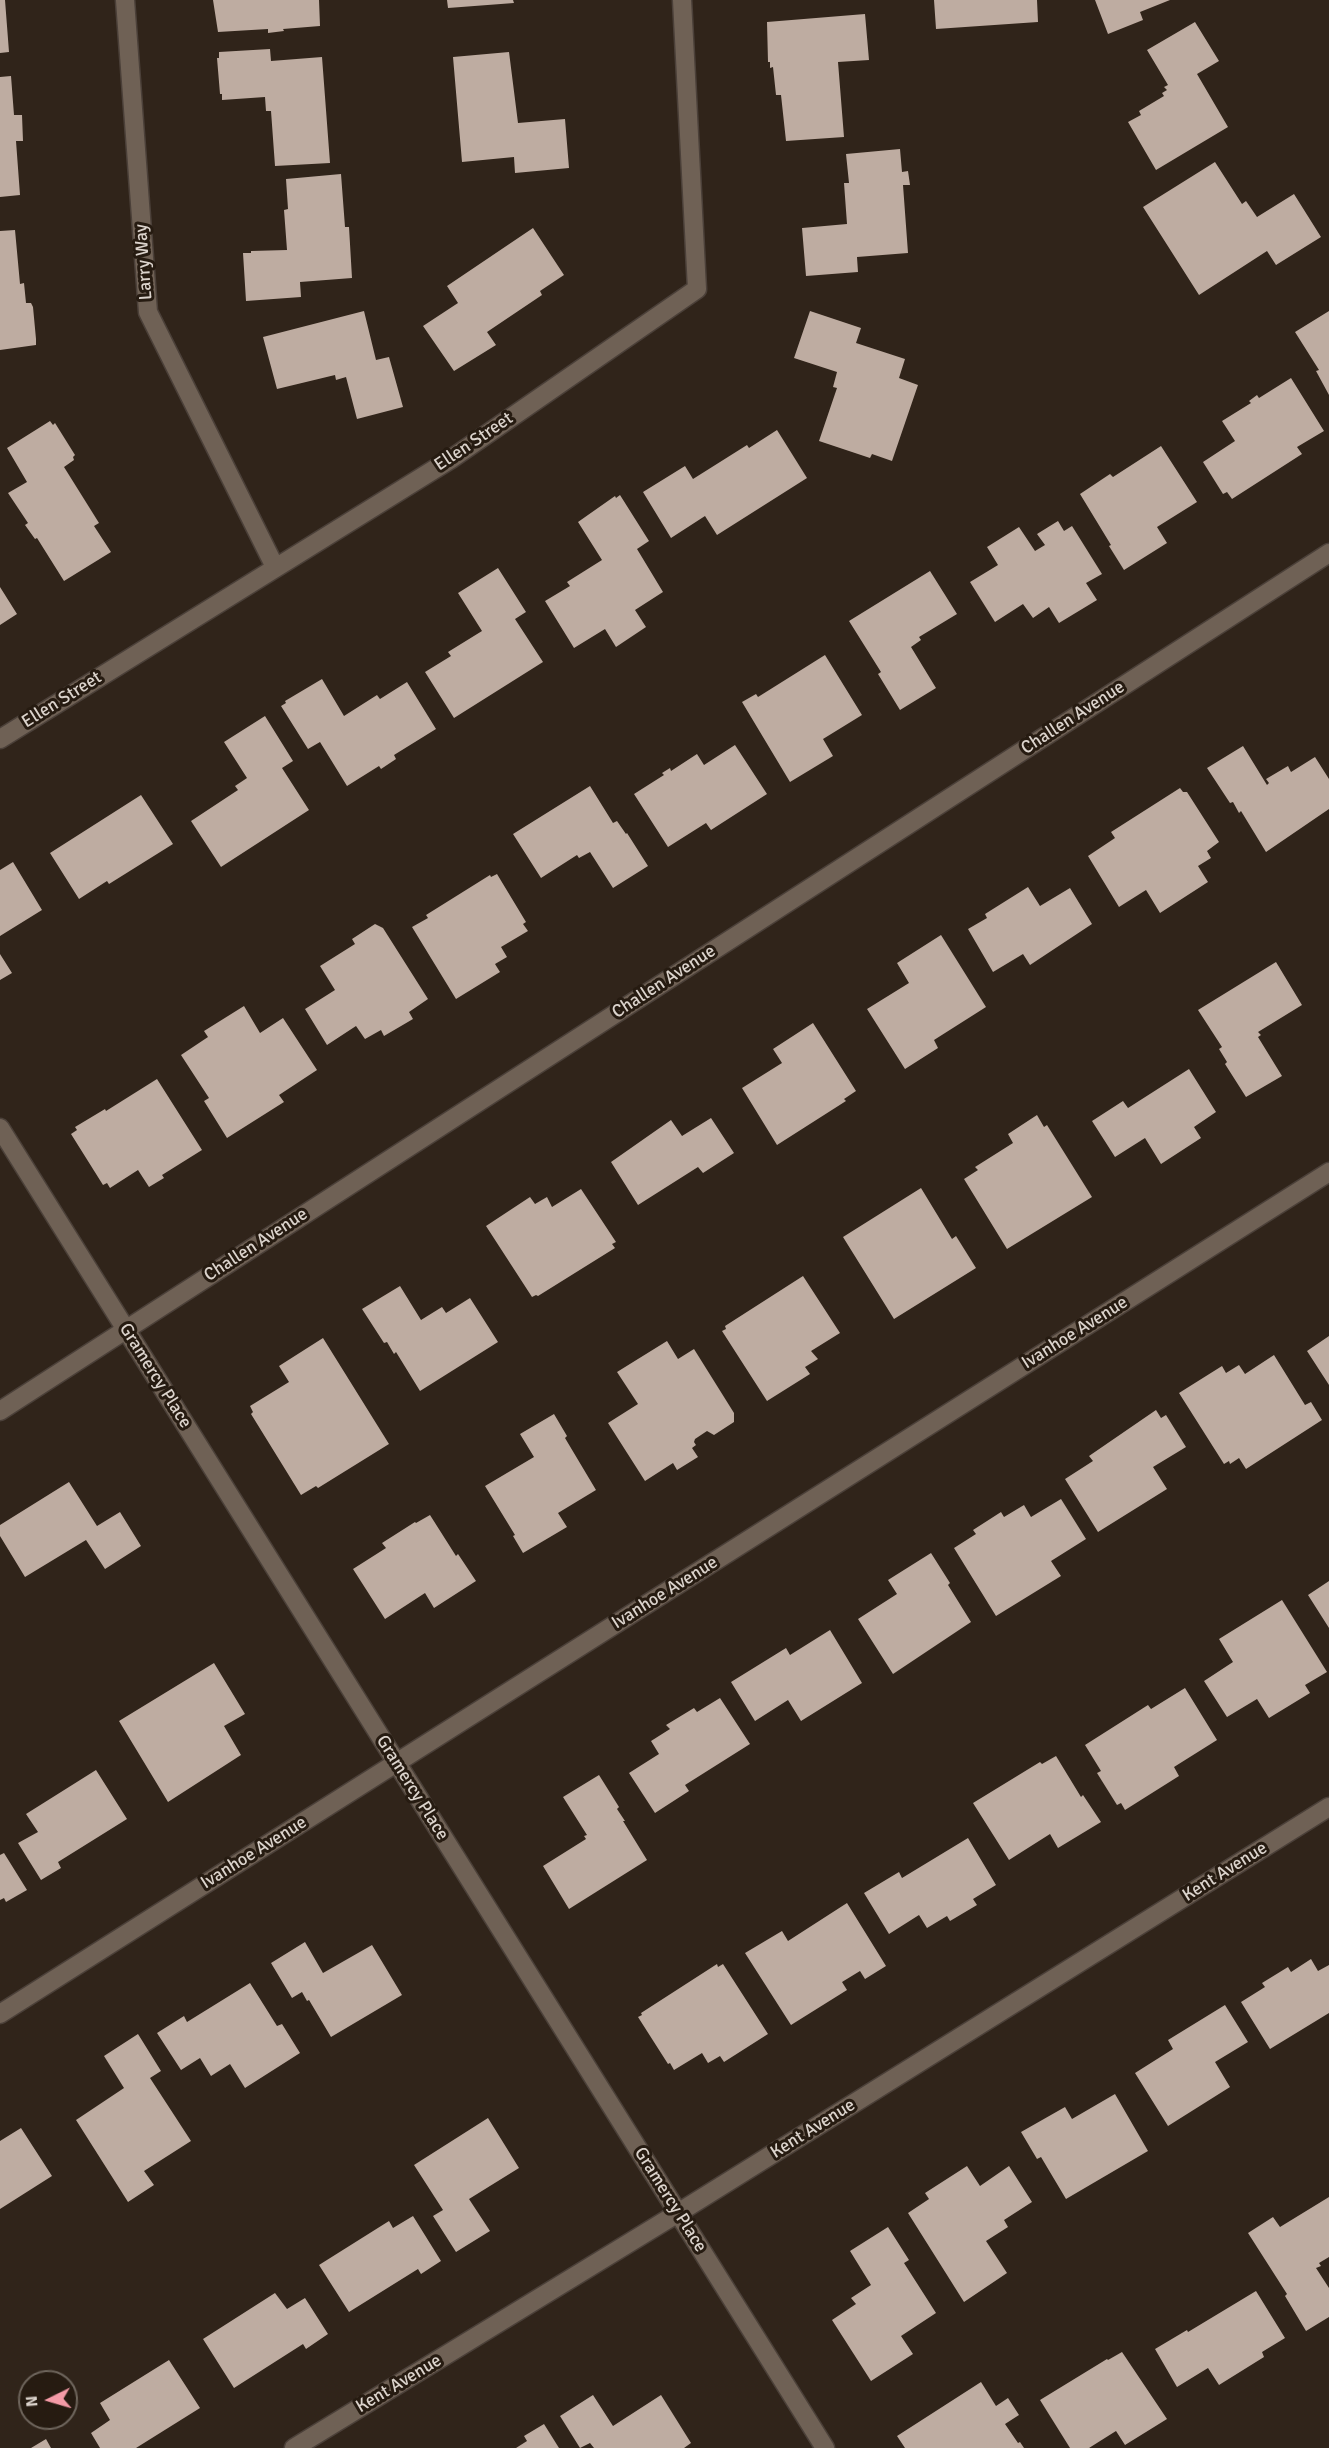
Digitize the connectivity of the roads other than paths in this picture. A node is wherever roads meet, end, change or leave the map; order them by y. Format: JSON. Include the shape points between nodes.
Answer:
{"nodes":[{"id":1,"x":125,"y":0,"type":"edge"},
{"id":2,"x":682,"y":0,"type":"edge"},
{"id":3,"x":1329,"y":553,"type":"edge"},
{"id":4,"x":275,"y":567,"type":"junction"},
{"id":5,"x":0,"y":739,"type":"edge"},
{"id":6,"x":0,"y":1128,"type":"edge"},
{"id":7,"x":1329,"y":1172,"type":"edge"},
{"id":8,"x":126,"y":1329,"type":"junction"},
{"id":9,"x":0,"y":1411,"type":"edge"},
{"id":10,"x":396,"y":1763,"type":"junction"},
{"id":11,"x":1329,"y":1807,"type":"edge"},
{"id":12,"x":0,"y":2014,"type":"edge"},
{"id":13,"x":678,"y":2213,"type":"junction"},
{"id":14,"x":294,"y":2448,"type":"edge"},
{"id":15,"x":825,"y":2448,"type":"edge"}],
"edges":[{"from":1,"to":4,"type":"street","name":"Larry Way","via":[[148,312]]},
{"from":2,"to":4,"type":"street","name":"Ellen Street","via":[[697,289],[451,459]]},
{"from":3,"to":8,"type":"street","name":"Challen Avenue"},
{"from":4,"to":5,"type":"street","name":"Ellen Street"},
{"from":6,"to":8,"type":"street","name":"Gramercy Place"},
{"from":7,"to":10,"type":"street","name":"Ivanhoe Avenue"},
{"from":8,"to":9,"type":"street","name":"Challen Avenue"},
{"from":8,"to":10,"type":"street","name":"Gramercy Place"},
{"from":10,"to":12,"type":"street","name":"Ivanhoe Avenue"},
{"from":10,"to":13,"type":"street","name":"Gramercy Place"},
{"from":11,"to":13,"type":"street","name":"Kent Avenue"},
{"from":13,"to":14,"type":"street","name":"Kent Avenue"},
{"from":13,"to":15,"type":"street","name":"Gramercy Place"}]}
